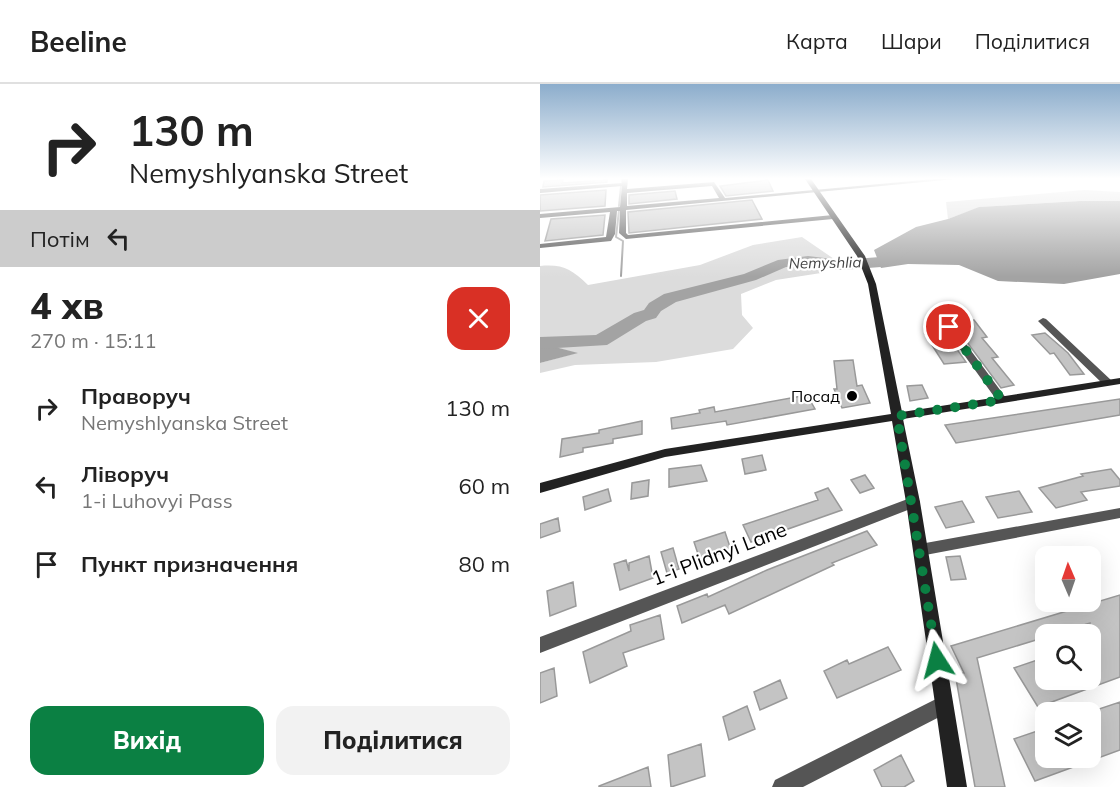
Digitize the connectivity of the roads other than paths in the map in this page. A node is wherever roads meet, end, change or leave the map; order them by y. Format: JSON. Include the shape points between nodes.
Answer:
{"nodes":[{"id":1,"x":584,"y":212,"type":"edge"},
{"id":2,"x":614,"y":212,"type":"edge"},
{"id":3,"x":622,"y":212,"type":"edge"},
{"id":4,"x":830,"y":212,"type":"edge"},
{"id":5,"x":540,"y":216,"type":"edge"},
{"id":6,"x":833,"y":217,"type":"junction"},
{"id":7,"x":616,"y":237,"type":"junction"},
{"id":8,"x":540,"y":246,"type":"edge"},
{"id":9,"x":1043,"y":321,"type":"dead end"},
{"id":10,"x":949,"y":327,"type":"dead end"},
{"id":11,"x":1114,"y":382,"type":"edge"},
{"id":12,"x":1002,"y":400,"type":"junction"},
{"id":13,"x":897,"y":416,"type":"junction"},
{"id":14,"x":540,"y":488,"type":"edge"},
{"id":15,"x":913,"y":502,"type":"junction"},
{"id":16,"x":1120,"y":513,"type":"edge"},
{"id":17,"x":920,"y":550,"type":"junction"},
{"id":18,"x":540,"y":645,"type":"edge"},
{"id":19,"x":944,"y":704,"type":"junction"},
{"id":20,"x":782,"y":787,"type":"edge"},
{"id":21,"x":957,"y":787,"type":"edge"}],
"edges":[{"from":1,"to":5,"type":"street"},
{"from":2,"to":7,"type":"street"},
{"from":3,"to":7,"type":"street"},
{"from":4,"to":6,"type":"street"},
{"from":6,"to":7,"type":"street"},
{"from":6,"to":13,"type":"street","via":[[869,274]]},
{"from":7,"to":8,"type":"street"},
{"from":9,"to":11,"type":"street"},
{"from":10,"to":12,"type":"street"},
{"from":11,"to":12,"type":"street"},
{"from":12,"to":13,"type":"street"},
{"from":13,"to":14,"type":"street","via":[[665,453]]},
{"from":13,"to":15,"type":"street"},
{"from":15,"to":17,"type":"street"},
{"from":15,"to":18,"type":"street","name":"1-i Plidnyi Lane"},
{"from":16,"to":17,"type":"street"},
{"from":17,"to":19,"type":"street"},
{"from":19,"to":20,"type":"street"},
{"from":19,"to":21,"type":"street"}]}
